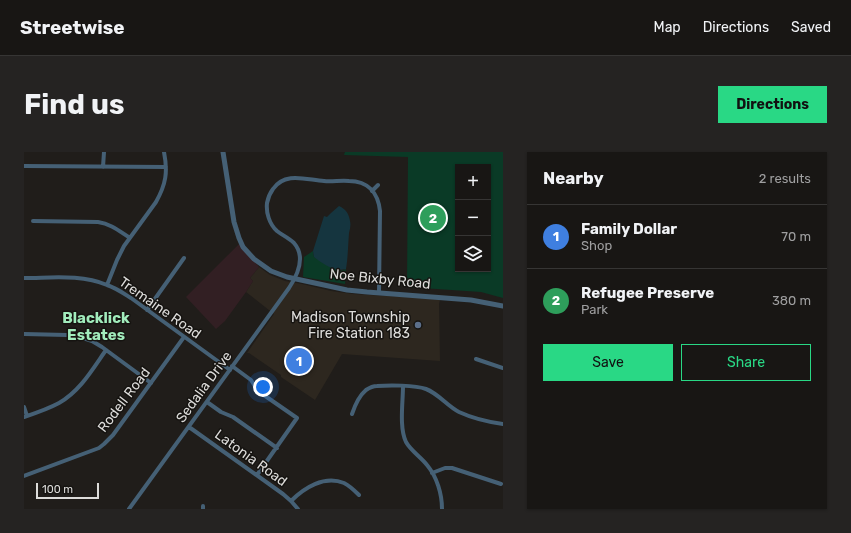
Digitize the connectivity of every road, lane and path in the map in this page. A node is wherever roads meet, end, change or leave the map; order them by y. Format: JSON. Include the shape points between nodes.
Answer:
{"nodes":[{"id":1,"x":104,"y":152,"type":"edge"},
{"id":2,"x":164,"y":152,"type":"edge"},
{"id":3,"x":223,"y":152,"type":"edge"},
{"id":4,"x":24,"y":166,"type":"edge"},
{"id":5,"x":103,"y":167,"type":"junction"},
{"id":6,"x":166,"y":167,"type":"junction"},
{"id":7,"x":378,"y":185,"type":"dead end"},
{"id":8,"x":372,"y":191,"type":"junction"},
{"id":9,"x":33,"y":221,"type":"dead end"},
{"id":10,"x":130,"y":238,"type":"junction"},
{"id":11,"x":184,"y":258,"type":"dead end"},
{"id":12,"x":24,"y":278,"type":"edge"},
{"id":13,"x":295,"y":278,"type":"junction"},
{"id":14,"x":107,"y":285,"type":"junction"},
{"id":15,"x":379,"y":293,"type":"junction"},
{"id":16,"x":503,"y":306,"type":"edge"},
{"id":17,"x":147,"y":310,"type":"junction"},
{"id":18,"x":24,"y":334,"type":"edge"},
{"id":19,"x":184,"y":337,"type":"junction"},
{"id":20,"x":106,"y":350,"type":"junction"},
{"id":21,"x":476,"y":360,"type":"dead end"},
{"id":22,"x":231,"y":368,"type":"junction"},
{"id":23,"x":503,"y":368,"type":"edge"},
{"id":24,"x":151,"y":382,"type":"junction"},
{"id":25,"x":403,"y":386,"type":"junction"},
{"id":26,"x":207,"y":402,"type":"junction"},
{"id":27,"x":24,"y":407,"type":"edge"},
{"id":28,"x":352,"y":414,"type":"dead end"},
{"id":29,"x":26,"y":417,"type":"edge"},
{"id":30,"x":503,"y":424,"type":"edge"},
{"id":31,"x":189,"y":427,"type":"junction"},
{"id":32,"x":277,"y":448,"type":"junction"},
{"id":33,"x":432,"y":473,"type":"junction"},
{"id":34,"x":24,"y":476,"type":"edge"},
{"id":35,"x":257,"y":476,"type":"junction"},
{"id":36,"x":501,"y":484,"type":"dead end"},
{"id":37,"x":359,"y":495,"type":"dead end"},
{"id":38,"x":291,"y":501,"type":"junction"},
{"id":39,"x":130,"y":509,"type":"edge"},
{"id":40,"x":298,"y":509,"type":"edge"},
{"id":41,"x":442,"y":509,"type":"edge"}],
"edges":[{"from":1,"to":5,"type":"street"},
{"from":2,"to":6,"type":"street"},
{"from":3,"to":13,"type":"street","name":"Noe Bixby Road","via":[[234,222],[243,247],[266,268],[280,275]]},
{"from":4,"to":5,"type":"street"},
{"from":5,"to":6,"type":"street"},
{"from":6,"to":10,"type":"street","via":[[161,194]]},
{"from":7,"to":8,"type":"street"},
{"from":8,"to":13,"type":"street","name":"Sedalia Drive","via":[[368,186],[354,181],[302,178],[290,178],[275,187],[267,202],[268,215],[272,226],[299,251],[300,260]]},
{"from":8,"to":15,"type":"street","via":[[378,200],[380,211]]},
{"from":9,"to":10,"type":"street","via":[[98,222],[113,226]]},
{"from":10,"to":14,"type":"street","via":[[117,260]]},
{"from":11,"to":17,"type":"street"},
{"from":12,"to":14,"type":"street","name":"Tremaine Road","via":[[73,278],[93,280]]},
{"from":13,"to":15,"type":"street","name":"Noe Bixby Road","via":[[347,290]]},
{"from":13,"to":22,"type":"street","name":"Sedalia Drive"},
{"from":14,"to":17,"type":"street","name":"Tremaine Road"},
{"from":15,"to":16,"type":"street","name":"Noe Bixby Road","via":[[466,299]]},
{"from":17,"to":19,"type":"street","name":"Tremaine Road"},
{"from":18,"to":20,"type":"street","via":[[73,336],[92,341]]},
{"from":19,"to":22,"type":"street","name":"Tremaine Road"},
{"from":19,"to":24,"type":"street","name":"Rodell Road"},
{"from":20,"to":24,"type":"street"},
{"from":20,"to":29,"type":"street","via":[[71,395],[50,408]]},
{"from":21,"to":23,"type":"street"},
{"from":22,"to":26,"type":"street","name":"Sedalia Drive"},
{"from":22,"to":32,"type":"street","name":"Tremaine Road","via":[[252,380],[258,391],[297,418]]},
{"from":24,"to":34,"type":"street","name":"Rodell Road","via":[[104,444]]},
{"from":25,"to":28,"type":"street","via":[[370,387],[361,396]]},
{"from":25,"to":30,"type":"street","via":[[426,389],[460,412]]},
{"from":25,"to":33,"type":"street","via":[[404,434],[407,443]]},
{"from":26,"to":31,"type":"street","name":"Sedalia Drive"},
{"from":26,"to":32,"type":"street"},
{"from":27,"to":29,"type":"street"},
{"from":31,"to":35,"type":"street","name":"Latonia Road"},
{"from":31,"to":39,"type":"street","name":"Sedalia Drive"},
{"from":32,"to":35,"type":"street"},
{"from":33,"to":36,"type":"street","via":[[452,468]]},
{"from":33,"to":41,"type":"street","via":[[441,493]]},
{"from":35,"to":38,"type":"street","name":"Latonia Road"},
{"from":37,"to":38,"type":"street","via":[[345,483],[326,481],[308,487]]},
{"from":38,"to":40,"type":"street","name":"Latonia Road"}]}
